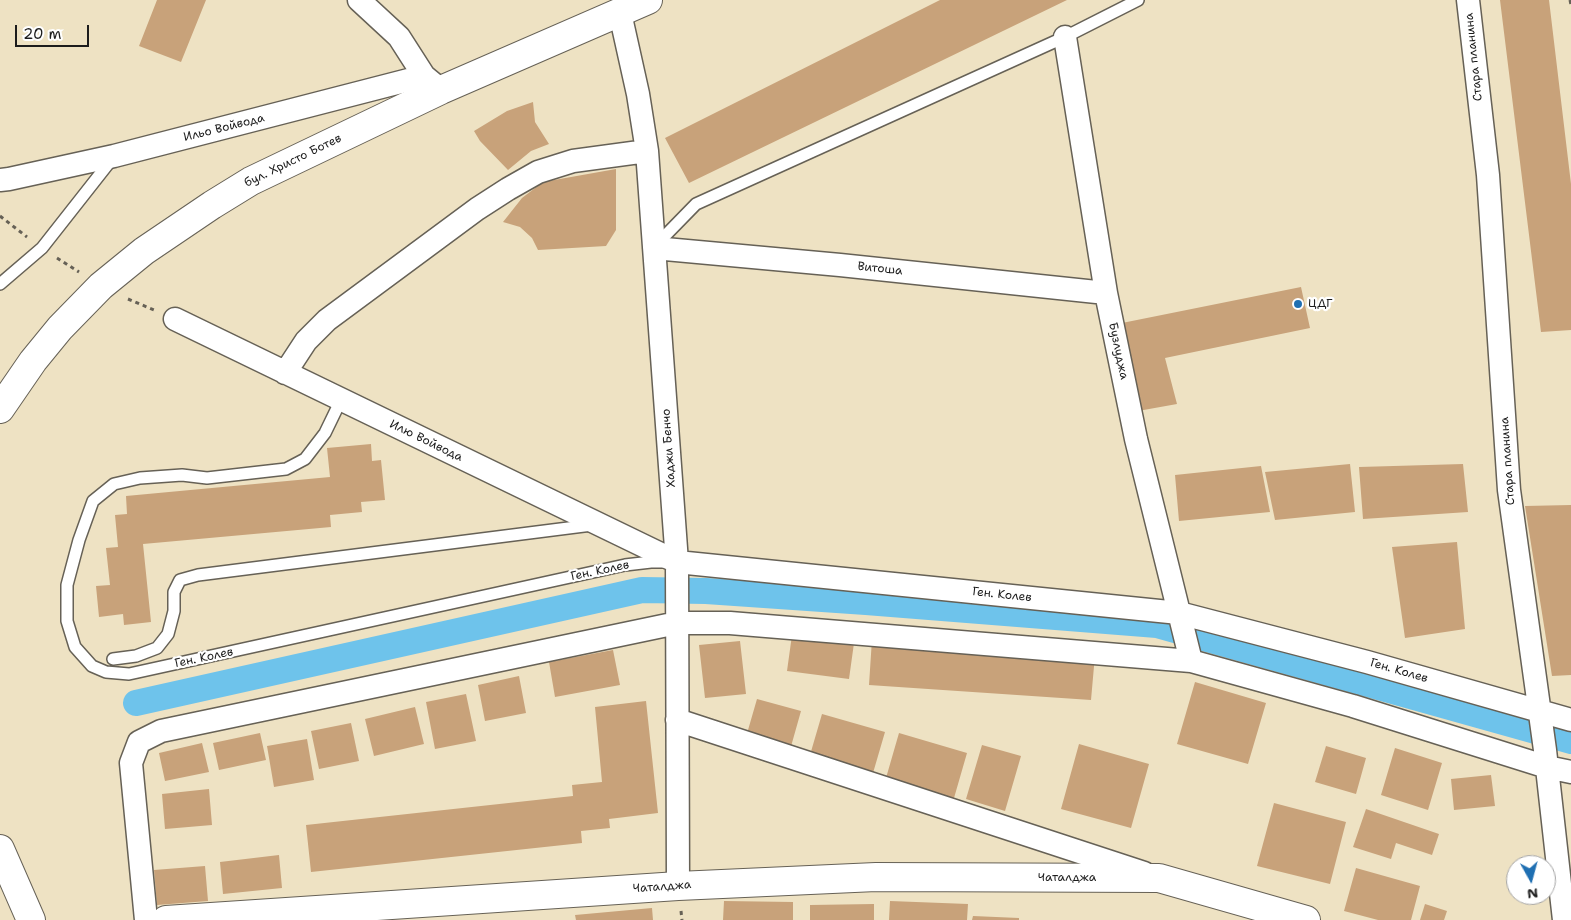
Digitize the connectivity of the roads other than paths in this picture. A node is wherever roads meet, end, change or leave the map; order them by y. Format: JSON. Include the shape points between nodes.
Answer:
{"nodes":[{"id":1,"x":359,"y":0,"type":"edge"},
{"id":2,"x":648,"y":0,"type":"edge"},
{"id":3,"x":1138,"y":0,"type":"edge"},
{"id":4,"x":1468,"y":0,"type":"edge"},
{"id":5,"x":620,"y":14,"type":"junction"},
{"id":6,"x":1065,"y":37,"type":"junction"},
{"id":7,"x":432,"y":83,"type":"junction"},
{"id":8,"x":647,"y":151,"type":"junction"},
{"id":9,"x":114,"y":156,"type":"junction"},
{"id":10,"x":0,"y":180,"type":"edge"},
{"id":11,"x":654,"y":248,"type":"junction"},
{"id":12,"x":0,"y":284,"type":"edge"},
{"id":13,"x":1106,"y":293,"type":"junction"},
{"id":14,"x":175,"y":319,"type":"road end"},
{"id":15,"x":285,"y":373,"type":"junction"},
{"id":16,"x":341,"y":400,"type":"junction"},
{"id":17,"x":0,"y":409,"type":"edge"},
{"id":18,"x":598,"y":524,"type":"junction"},
{"id":19,"x":677,"y":572,"type":"junction"},
{"id":20,"x":677,"y":613,"type":"junction"},
{"id":21,"x":1180,"y":617,"type":"junction"},
{"id":22,"x":1189,"y":655,"type":"junction"},
{"id":23,"x":113,"y":659,"type":"dead end"},
{"id":24,"x":1540,"y":715,"type":"junction"},
{"id":25,"x":677,"y":720,"type":"junction"},
{"id":26,"x":1571,"y":720,"type":"edge"},
{"id":27,"x":1546,"y":759,"type":"junction"},
{"id":28,"x":1571,"y":772,"type":"edge"},
{"id":29,"x":0,"y":849,"type":"edge"},
{"id":30,"x":1159,"y":878,"type":"junction"},
{"id":31,"x":678,"y":886,"type":"junction"},
{"id":32,"x":1263,"y":913,"type":"edge"},
{"id":33,"x":31,"y":920,"type":"edge"},
{"id":34,"x":146,"y":920,"type":"edge"},
{"id":35,"x":166,"y":920,"type":"edge"},
{"id":36,"x":1306,"y":920,"type":"edge"},
{"id":37,"x":1564,"y":920,"type":"edge"}],
"edges":[{"from":1,"to":7,"type":"street","via":[[399,37]]},
{"from":2,"to":5,"type":"street","name":"бул. Христо Ботев"},
{"from":3,"to":6,"type":"lane"},
{"from":4,"to":24,"type":"street","name":"Стара планина","via":[[1488,175],[1509,490]]},
{"from":5,"to":7,"type":"street","name":"бул. Христо Ботев"},
{"from":5,"to":8,"type":"street","name":"Хаджи Бенчо"},
{"from":6,"to":11,"type":"lane","via":[[696,204]]},
{"from":6,"to":13,"type":"street","name":"Бузлуджа"},
{"from":7,"to":9,"type":"street","name":"Ильо Войвода"},
{"from":7,"to":17,"type":"street","name":"бул. Христо Ботев","via":[[251,181],[144,251],[101,286],[60,328]]},
{"from":8,"to":11,"type":"street","name":"Хаджи Бенчо"},
{"from":8,"to":15,"type":"street","via":[[573,161],[538,172],[508,188],[327,320],[306,342]]},
{"from":9,"to":10,"type":"street","name":"Ильо Войвода"},
{"from":9,"to":12,"type":"lane","via":[[42,248]]},
{"from":11,"to":13,"type":"street","name":"Витоша"},
{"from":11,"to":19,"type":"street","name":"Хаджи Бенчо"},
{"from":13,"to":21,"type":"street","name":"Бузлуджа","via":[[1136,439]]},
{"from":14,"to":15,"type":"street","name":"Илю Войвода"},
{"from":15,"to":16,"type":"street","name":"Илю Войвода"},
{"from":16,"to":18,"type":"street","name":"Илю Войвода"},
{"from":16,"to":19,"type":"lane","name":"Ген. Колев","via":[[325,433],[305,459],[286,469],[206,478],[182,475],[140,478],[114,484],[93,501],[67,585],[67,621],[75,647],[92,666],[106,672],[129,674],[625,565],[651,562]]},
{"from":18,"to":19,"type":"street","name":"Илю Войвода"},
{"from":18,"to":23,"type":"lane","via":[[198,575],[180,580],[174,592],[174,611],[168,634],[157,648],[136,656]]},
{"from":19,"to":20,"type":"street","name":"Хаджи Бенчо"},
{"from":19,"to":21,"type":"street","name":"Ген. Колев"},
{"from":20,"to":22,"type":"street","via":[[730,623]]},
{"from":20,"to":25,"type":"street","name":"Хаджи Бенчо"},
{"from":20,"to":34,"type":"street","via":[[161,732],[139,742],[131,763]]},
{"from":21,"to":22,"type":"street","name":"Бузлуджа"},
{"from":21,"to":24,"type":"street","name":"Ген. Колев","via":[[1367,662]]},
{"from":22,"to":27,"type":"street","via":[[1353,706]]},
{"from":24,"to":26,"type":"street","name":"Ген. Колев"},
{"from":24,"to":27,"type":"street","name":"Стара планина"},
{"from":25,"to":30,"type":"street","name":"Чаталджа"},
{"from":25,"to":31,"type":"street","name":"Хаджи Бенчо"},
{"from":27,"to":28,"type":"street"},
{"from":27,"to":37,"type":"street","name":"Стара планина"},
{"from":29,"to":33,"type":"street"},
{"from":30,"to":31,"type":"street","name":"Чаталджа","via":[[876,876]]},
{"from":30,"to":32,"type":"street","name":"Чаталджа"},
{"from":31,"to":35,"type":"street","name":"Чаталджа"},
{"from":32,"to":36,"type":"street","name":"Чаталджа"}]}
